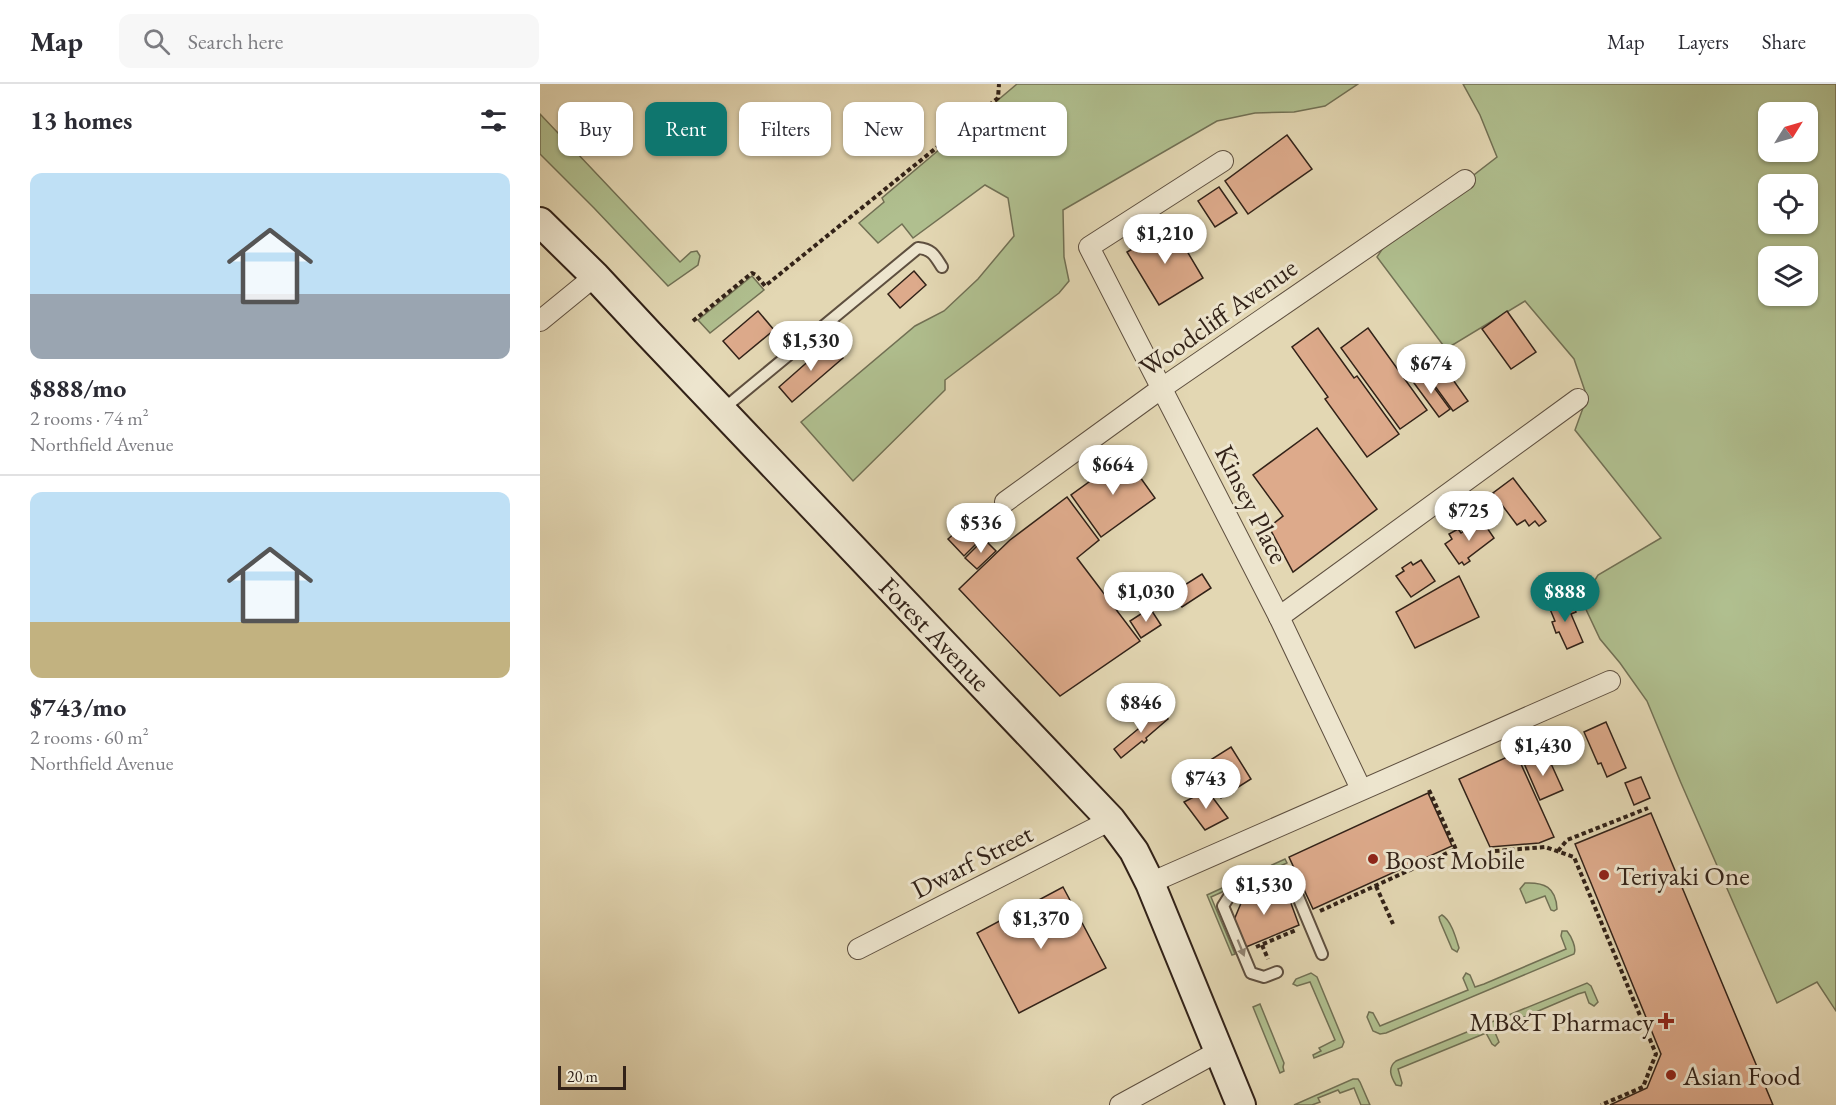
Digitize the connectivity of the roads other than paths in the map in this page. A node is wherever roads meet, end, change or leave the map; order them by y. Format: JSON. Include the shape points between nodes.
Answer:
{"nodes":[{"id":1,"x":1223,"y":161,"type":"dead end"},
{"id":2,"x":1465,"y":180,"type":"dead end"},
{"id":3,"x":540,"y":222,"type":"edge"},
{"id":4,"x":942,"y":267,"type":"dead end"},
{"id":5,"x":596,"y":276,"type":"junction"},
{"id":6,"x":540,"y":321,"type":"edge"},
{"id":7,"x":1162,"y":388,"type":"junction"},
{"id":8,"x":1578,"y":399,"type":"dead end"},
{"id":9,"x":722,"y":410,"type":"junction"},
{"id":10,"x":1005,"y":502,"type":"dead end"},
{"id":11,"x":1279,"y":617,"type":"junction"},
{"id":12,"x":1610,"y":681,"type":"dead end"},
{"id":13,"x":1361,"y":789,"type":"junction"},
{"id":14,"x":1111,"y":820,"type":"junction"},
{"id":15,"x":1150,"y":883,"type":"junction"},
{"id":16,"x":858,"y":949,"type":"dead end"},
{"id":17,"x":1322,"y":954,"type":"dead end"},
{"id":18,"x":1277,"y":972,"type":"dead end"},
{"id":19,"x":1219,"y":1051,"type":"junction"},
{"id":20,"x":1120,"y":1105,"type":"edge"},
{"id":21,"x":1241,"y":1105,"type":"edge"}],
"edges":[{"from":1,"to":7,"type":"street","name":"Kinsey Place","via":[[1089,247]]},
{"from":2,"to":7,"type":"street","name":"Woodcliff Avenue"},
{"from":3,"to":5,"type":"main road","name":"Forest Avenue"},
{"from":4,"to":9,"type":"lane","via":[[934,254],[918,248]]},
{"from":5,"to":6,"type":"street"},
{"from":5,"to":9,"type":"main road","name":"Forest Avenue"},
{"from":7,"to":10,"type":"street","name":"Woodcliff Avenue"},
{"from":7,"to":11,"type":"street","name":"Kinsey Place"},
{"from":8,"to":11,"type":"street"},
{"from":9,"to":14,"type":"main road","name":"Forest Avenue"},
{"from":11,"to":13,"type":"street","name":"Kinsey Place"},
{"from":12,"to":13,"type":"street"},
{"from":13,"to":15,"type":"street"},
{"from":14,"to":15,"type":"main road","name":"Forest Avenue","via":[[1134,851]]},
{"from":14,"to":16,"type":"street","name":"Dwarf Street"},
{"from":15,"to":19,"type":"main road","name":"Forest Avenue"},
{"from":17,"to":18,"type":"lane","one_way":true,"via":[[1291,880],[1281,874],[1230,895],[1223,906],[1251,973],[1264,978]]},
{"from":19,"to":20,"type":"street"},
{"from":19,"to":21,"type":"main road","name":"Forest Avenue"}]}
